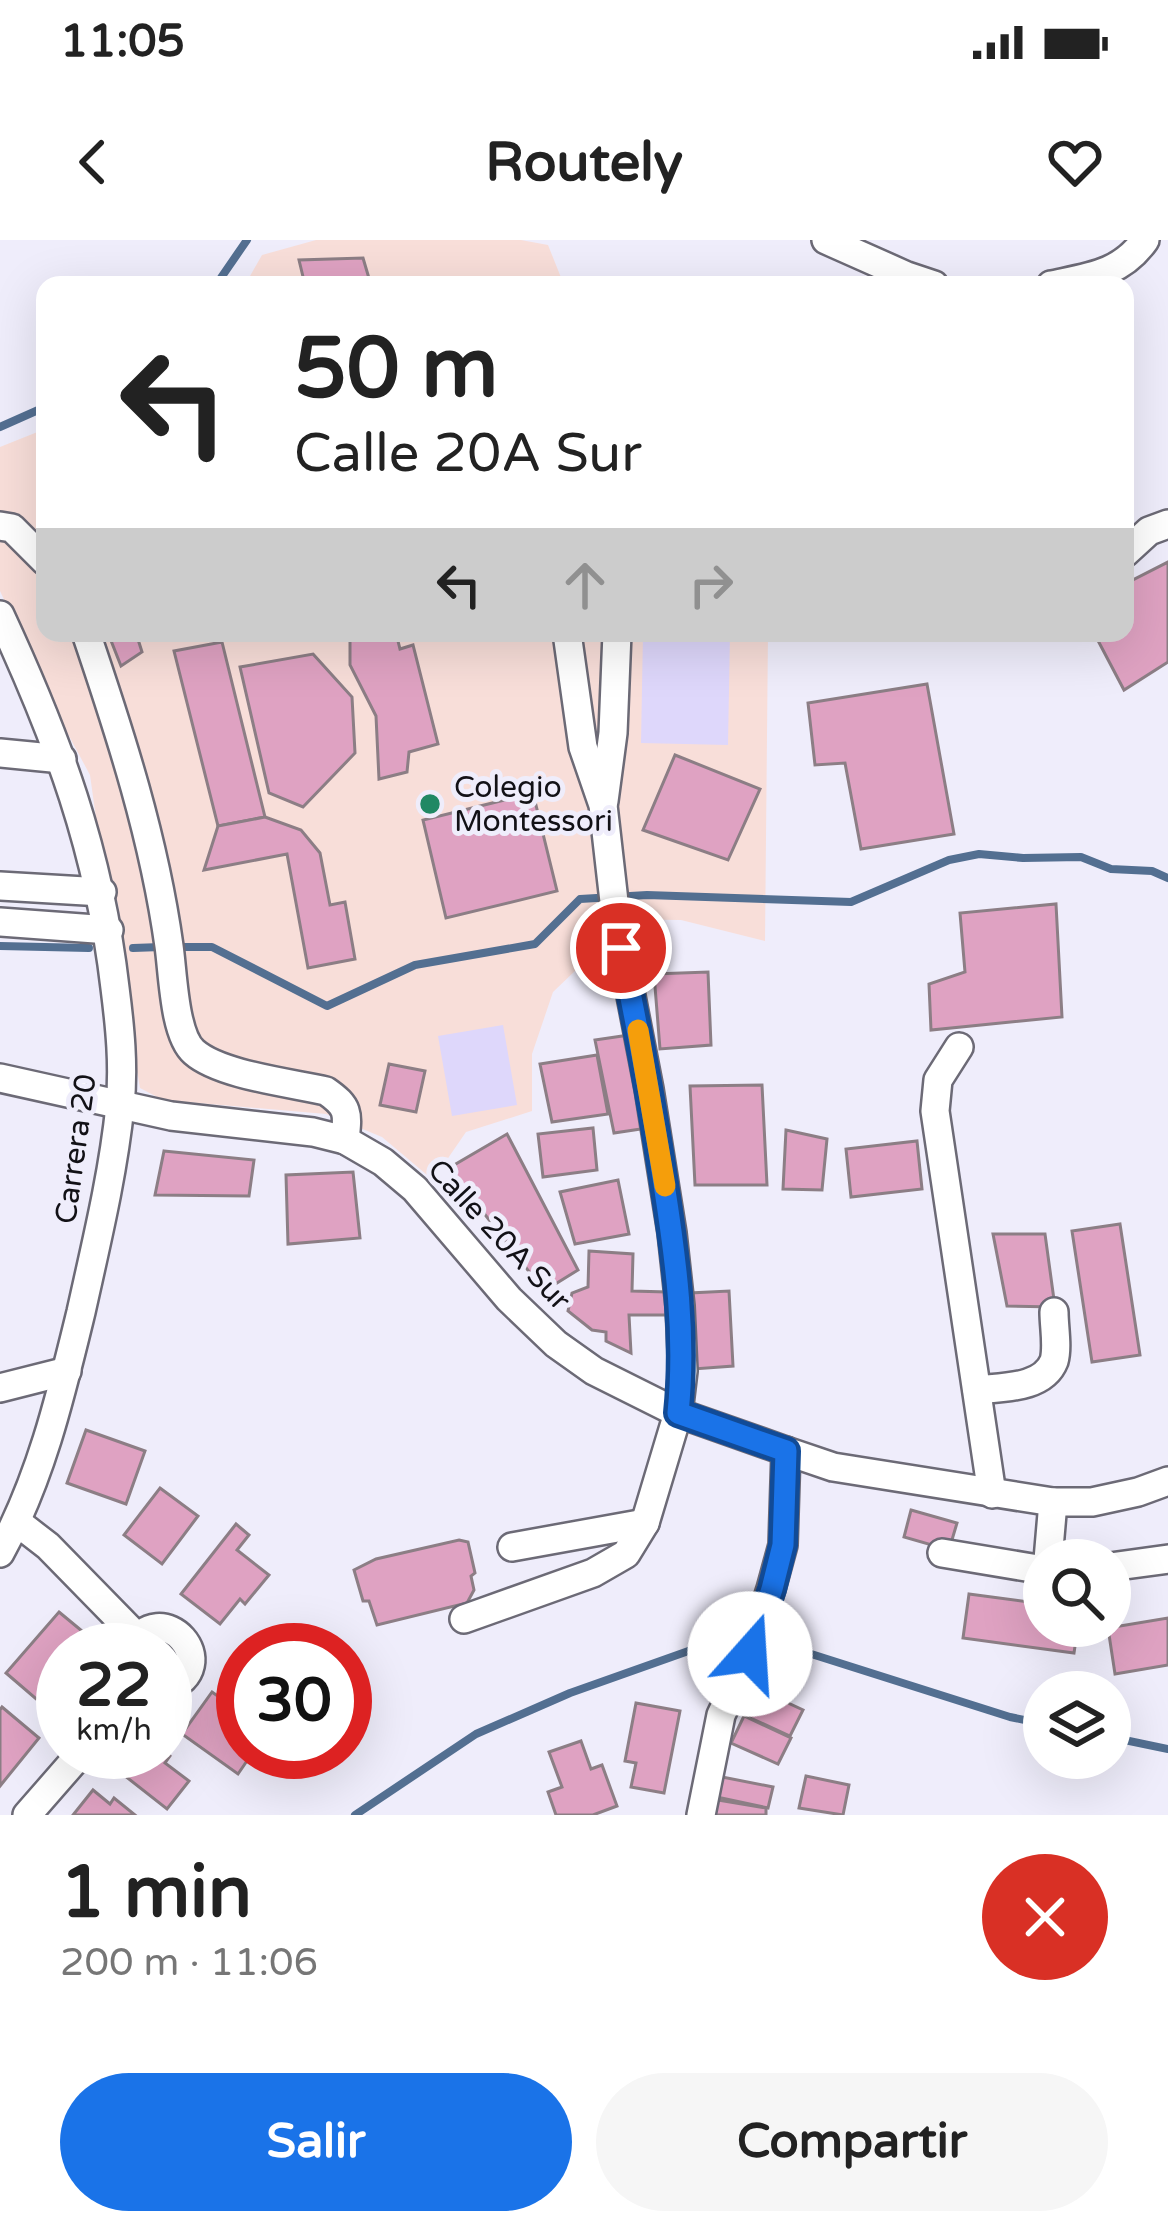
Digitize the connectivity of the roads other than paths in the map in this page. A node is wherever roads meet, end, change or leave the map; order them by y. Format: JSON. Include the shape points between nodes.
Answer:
{"nodes":[{"id":1,"x":826,"y":240,"type":"edge"},
{"id":2,"x":1145,"y":240,"type":"edge"},
{"id":3,"x":907,"y":276,"type":"edge"},
{"id":4,"x":1086,"y":276,"type":"edge"},
{"id":5,"x":1168,"y":524,"type":"edge"},
{"id":6,"x":0,"y":526,"type":"edge"},
{"id":7,"x":1134,"y":545,"type":"edge"},
{"id":8,"x":36,"y":552,"type":"edge"},
{"id":9,"x":0,"y":615,"type":"edge"},
{"id":10,"x":89,"y":642,"type":"edge"},
{"id":11,"x":568,"y":642,"type":"edge"},
{"id":12,"x":617,"y":642,"type":"edge"},
{"id":13,"x":0,"y":753,"type":"edge"},
{"id":14,"x":62,"y":759,"type":"junction"},
{"id":15,"x":603,"y":805,"type":"junction"},
{"id":16,"x":0,"y":886,"type":"edge"},
{"id":17,"x":102,"y":892,"type":"junction"},
{"id":18,"x":0,"y":922,"type":"edge"},
{"id":19,"x":109,"y":930,"type":"junction"},
{"id":20,"x":959,"y":1047,"type":"dead end"},
{"id":21,"x":0,"y":1078,"type":"edge"},
{"id":22,"x":121,"y":1104,"type":"junction"},
{"id":23,"x":345,"y":1140,"type":"junction"},
{"id":24,"x":1054,"y":1312,"type":"dead end"},
{"id":25,"x":67,"y":1371,"type":"junction"},
{"id":26,"x":0,"y":1388,"type":"edge"},
{"id":27,"x":976,"y":1390,"type":"junction"},
{"id":28,"x":678,"y":1413,"type":"junction"},
{"id":29,"x":786,"y":1451,"type":"junction"},
{"id":30,"x":1168,"y":1481,"type":"edge"},
{"id":31,"x":992,"y":1494,"type":"junction"},
{"id":32,"x":1053,"y":1502,"type":"junction"},
{"id":33,"x":17,"y":1522,"type":"junction"},
{"id":34,"x":645,"y":1522,"type":"junction"},
{"id":35,"x":1050,"y":1539,"type":"edge"},
{"id":36,"x":512,"y":1547,"type":"dead end"},
{"id":37,"x":942,"y":1552,"type":"dead end"},
{"id":38,"x":0,"y":1553,"type":"edge"},
{"id":39,"x":1168,"y":1559,"type":"edge"},
{"id":40,"x":1131,"y":1564,"type":"edge"},
{"id":41,"x":1023,"y":1566,"type":"edge"},
{"id":42,"x":464,"y":1619,"type":"dead end"},
{"id":43,"x":115,"y":1623,"type":"edge"},
{"id":44,"x":58,"y":1779,"type":"edge"},
{"id":45,"x":27,"y":1815,"type":"edge"},
{"id":46,"x":700,"y":1815,"type":"edge"}],
"edges":[{"from":1,"to":3,"type":"street"},
{"from":2,"to":4,"type":"street","via":[[1113,269]]},
{"from":5,"to":7,"type":"street"},
{"from":6,"to":8,"type":"street","via":[[12,527]]},
{"from":9,"to":14,"type":"street","name":"Carrera 20"},
{"from":10,"to":23,"type":"street","via":[[144,812],[189,1048],[212,1065],[326,1091],[348,1114]]},
{"from":11,"to":15,"type":"street","via":[[583,747]]},
{"from":12,"to":15,"type":"street"},
{"from":13,"to":14,"type":"street"},
{"from":14,"to":17,"type":"street","name":"Carrera 20"},
{"from":15,"to":28,"type":"street","via":[[674,1252]]},
{"from":16,"to":17,"type":"street"},
{"from":17,"to":19,"type":"street","name":"Carrera 20"},
{"from":18,"to":19,"type":"street"},
{"from":19,"to":22,"type":"street","name":"Carrera 20"},
{"from":20,"to":27,"type":"street","via":[[938,1080],[935,1112]]},
{"from":21,"to":22,"type":"street","name":"Calle 20A Sur"},
{"from":22,"to":23,"type":"street","name":"Calle 20A Sur"},
{"from":22,"to":25,"type":"street","name":"Carrera 20"},
{"from":23,"to":28,"type":"street","name":"Calle 20A Sur","via":[[415,1190],[556,1344]]},
{"from":24,"to":27,"type":"street","via":[[1055,1358],[1046,1373],[1025,1385]]},
{"from":25,"to":26,"type":"street"},
{"from":25,"to":33,"type":"street","name":"Carrera 20"},
{"from":27,"to":31,"type":"street"},
{"from":28,"to":29,"type":"street","name":"Calle 20A Sur"},
{"from":28,"to":34,"type":"street"},
{"from":29,"to":31,"type":"street","name":"Calle 20A Sur","via":[[833,1467]]},
{"from":29,"to":46,"type":"street","via":[[783,1545],[722,1715]]},
{"from":30,"to":32,"type":"street","name":"Calle 20A Sur","via":[[1092,1502]]},
{"from":31,"to":32,"type":"street","name":"Calle 20A Sur"},
{"from":32,"to":35,"type":"street"},
{"from":33,"to":38,"type":"street","name":"Carrera 20"},
{"from":33,"to":43,"type":"street"},
{"from":34,"to":36,"type":"street"},
{"from":34,"to":42,"type":"street","via":[[626,1554],[593,1573]]},
{"from":37,"to":41,"type":"street"},
{"from":39,"to":40,"type":"street"},
{"from":44,"to":45,"type":"street"}]}
